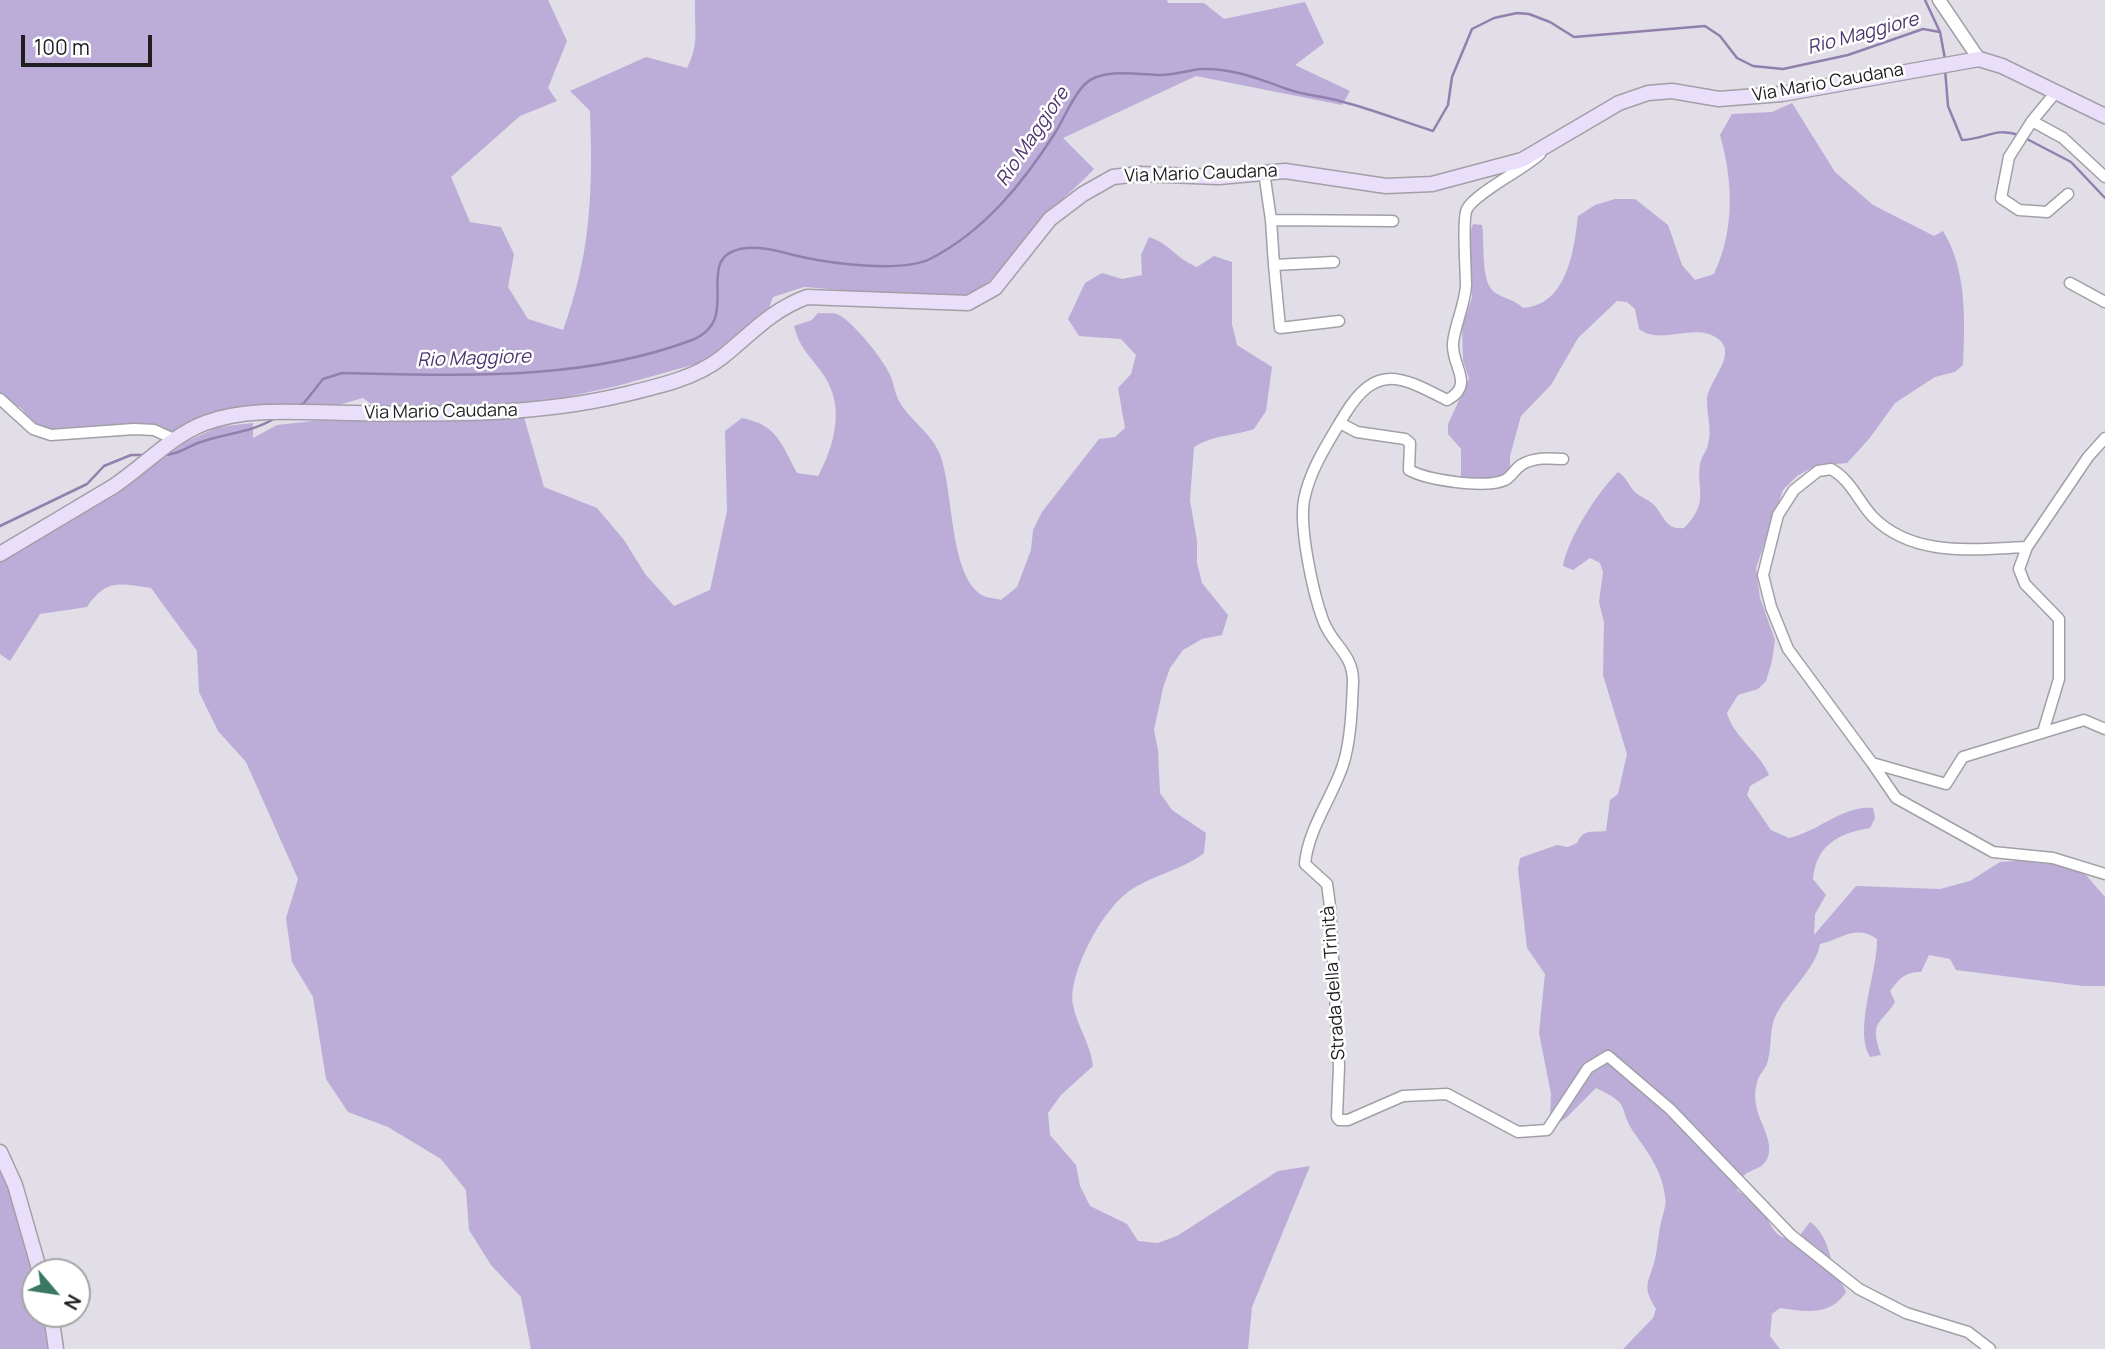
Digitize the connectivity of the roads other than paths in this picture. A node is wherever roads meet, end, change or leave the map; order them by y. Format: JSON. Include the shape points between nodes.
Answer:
{"nodes":[{"id":1,"x":1939,"y":0,"type":"edge"},
{"id":2,"x":1979,"y":58,"type":"junction"},
{"id":3,"x":2056,"y":92,"type":"junction"},
{"id":4,"x":2105,"y":116,"type":"edge"},
{"id":5,"x":2032,"y":121,"type":"junction"},
{"id":6,"x":1545,"y":150,"type":"junction"},
{"id":7,"x":1265,"y":172,"type":"junction"},
{"id":8,"x":2105,"y":177,"type":"edge"},
{"id":9,"x":2068,"y":194,"type":"dead end"},
{"id":10,"x":1271,"y":220,"type":"junction"},
{"id":11,"x":1392,"y":221,"type":"dead end"},
{"id":12,"x":1334,"y":262,"type":"dead end"},
{"id":13,"x":1274,"y":265,"type":"junction"},
{"id":14,"x":2070,"y":283,"type":"dead end"},
{"id":15,"x":2105,"y":302,"type":"edge"},
{"id":16,"x":1339,"y":321,"type":"dead end"},
{"id":17,"x":0,"y":399,"type":"edge"},
{"id":18,"x":1340,"y":423,"type":"junction"},
{"id":19,"x":2105,"y":438,"type":"edge"},
{"id":20,"x":176,"y":440,"type":"junction"},
{"id":21,"x":1563,"y":459,"type":"dead end"},
{"id":22,"x":2026,"y":547,"type":"junction"},
{"id":23,"x":0,"y":554,"type":"edge"},
{"id":24,"x":2105,"y":729,"type":"edge"},
{"id":25,"x":2043,"y":732,"type":"junction"},
{"id":26,"x":1872,"y":763,"type":"junction"},
{"id":27,"x":2105,"y":874,"type":"edge"},
{"id":28,"x":0,"y":1152,"type":"edge"},
{"id":29,"x":36,"y":1258,"type":"edge"},
{"id":30,"x":53,"y":1328,"type":"edge"},
{"id":31,"x":55,"y":1349,"type":"edge"},
{"id":32,"x":1990,"y":1349,"type":"edge"}],
"edges":[{"from":1,"to":2,"type":"street"},
{"from":2,"to":3,"type":"main road","name":"Via Mario Caudana"},
{"from":2,"to":6,"type":"main road","name":"Via Mario Caudana","via":[[1782,94],[1719,99],[1672,91],[1648,93],[1619,103]]},
{"from":3,"to":4,"type":"main road","name":"Via Mario Caudana"},
{"from":3,"to":5,"type":"street"},
{"from":5,"to":8,"type":"street","via":[[2063,138]]},
{"from":5,"to":9,"type":"street","via":[[2009,157],[2001,198],[2018,210],[2048,212]]},
{"from":6,"to":7,"type":"main road","name":"Via Mario Caudana","via":[[1432,184],[1386,186],[1326,175]]},
{"from":6,"to":18,"type":"street","name":"Strada della Trinità","via":[[1466,210],[1465,287],[1453,342],[1462,384],[1457,395],[1447,400],[1404,378],[1387,377],[1367,387]]},
{"from":7,"to":10,"type":"street"},
{"from":7,"to":20,"type":"main road","name":"Via Mario Caudana","via":[[1114,177],[1050,219],[995,288],[968,303],[807,297],[784,305],[720,359],[693,374],[621,395],[530,410],[468,414],[234,416],[205,423]]},
{"from":10,"to":11,"type":"street"},
{"from":10,"to":13,"type":"street"},
{"from":12,"to":13,"type":"street"},
{"from":13,"to":16,"type":"street","via":[[1280,328]]},
{"from":14,"to":15,"type":"street"},
{"from":17,"to":20,"type":"street","via":[[33,429],[51,435],[134,429],[154,430]]},
{"from":18,"to":21,"type":"street","via":[[1357,432],[1405,439],[1410,443],[1409,470],[1420,477],[1493,483],[1541,458]]},
{"from":18,"to":32,"type":"street","name":"Strada della Trinità","via":[[1311,475],[1303,503],[1307,559],[1323,622],[1348,656],[1353,680],[1344,762],[1310,840],[1305,864],[1327,884],[1330,906],[1339,1120],[1402,1096],[1447,1094],[1518,1132],[1547,1130],[1588,1068],[1608,1056],[1670,1109],[1791,1235],[1859,1289],[1906,1313],[1968,1332]]},
{"from":19,"to":22,"type":"street"},
{"from":20,"to":23,"type":"main road","name":"Via Mario Caudana","via":[[115,485]]},
{"from":22,"to":25,"type":"street","via":[[2019,569],[2025,584],[2059,620],[2059,679]]},
{"from":22,"to":26,"type":"street","via":[[1966,550],[1926,545],[1874,518],[1842,475],[1831,469],[1818,471],[1794,490],[1777,515],[1766,556],[1763,575],[1771,607],[1788,649]]},
{"from":24,"to":25,"type":"street","via":[[2084,720]]},
{"from":25,"to":26,"type":"street","via":[[1963,757],[1946,784]]},
{"from":26,"to":27,"type":"street","via":[[1896,799],[1993,852],[2053,858]]},
{"from":28,"to":29,"type":"main road","via":[[15,1185]]},
{"from":30,"to":31,"type":"main road"}]}
